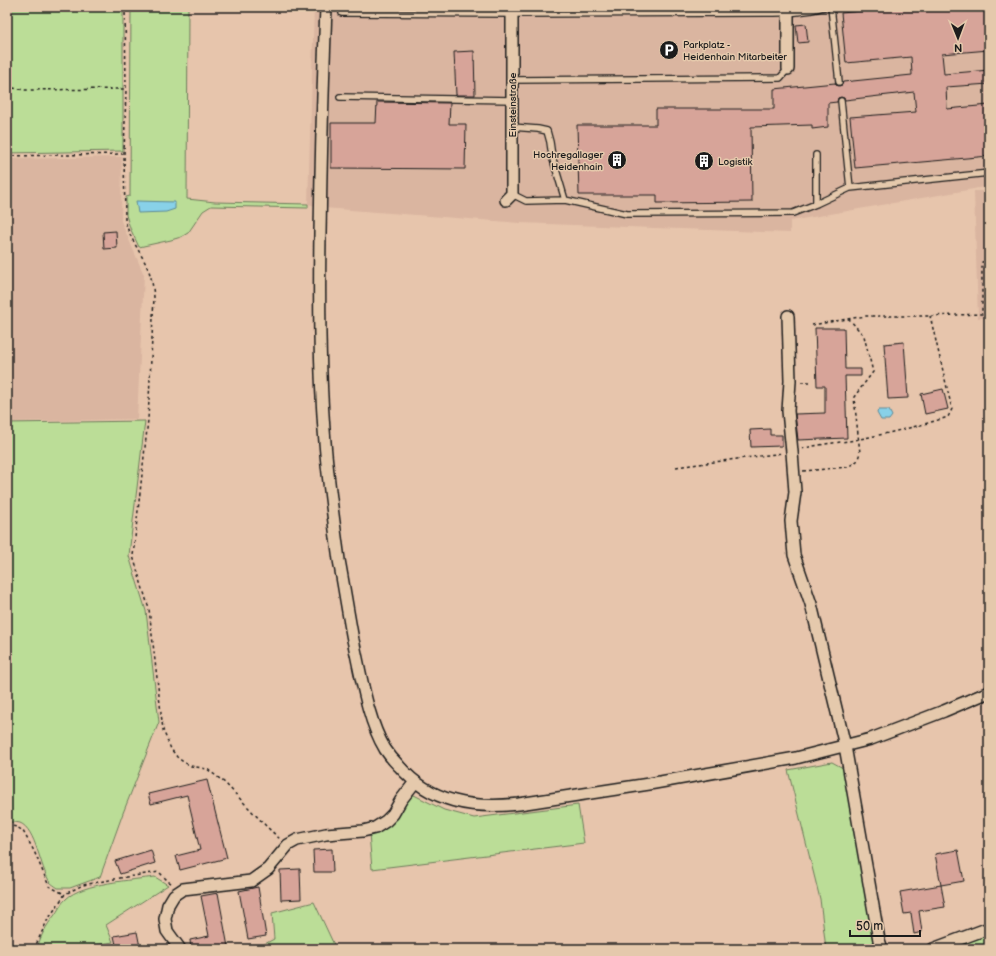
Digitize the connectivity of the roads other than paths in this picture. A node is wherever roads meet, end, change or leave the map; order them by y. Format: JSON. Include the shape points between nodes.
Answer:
{"nodes":[{"id":1,"x":326,"y":7,"type":"edge"},
{"id":2,"x":342,"y":7,"type":"edge"},
{"id":3,"x":824,"y":7,"type":"edge"},
{"id":4,"x":831,"y":7,"type":"edge"},
{"id":5,"x":512,"y":10,"type":"edge"},
{"id":6,"x":787,"y":10,"type":"edge"},
{"id":7,"x":788,"y":69,"type":"joint"},
{"id":8,"x":512,"y":80,"type":"junction"},
{"id":9,"x":839,"y":82,"type":"dead end"},
{"id":10,"x":340,"y":97,"type":"dead end"},
{"id":11,"x":512,"y":100,"type":"junction"},
{"id":12,"x":841,"y":101,"type":"dead end"},
{"id":13,"x":512,"y":127,"type":"junction"},
{"id":14,"x":816,"y":154,"type":"dead end"},
{"id":15,"x":989,"y":173,"type":"edge"},
{"id":16,"x":850,"y":188,"type":"junction"},
{"id":17,"x":509,"y":197,"type":"joint"},
{"id":18,"x":565,"y":200,"type":"junction"},
{"id":19,"x":816,"y":204,"type":"junction"},
{"id":20,"x":788,"y":316,"type":"dead end"},
{"id":21,"x":989,"y":692,"type":"edge"},
{"id":22,"x":845,"y":746,"type":"junction"},
{"id":23,"x":415,"y":782,"type":"junction"},
{"id":24,"x":989,"y":928,"type":"edge"},
{"id":25,"x":180,"y":949,"type":"edge"},
{"id":26,"x":882,"y":949,"type":"edge"},
{"id":27,"x":933,"y":949,"type":"edge"}],
"edges":[{"from":1,"to":23,"type":"street","via":[[319,294],[321,380],[334,522],[348,615],[372,721],[385,750]]},
{"from":2,"to":5,"type":"lane","via":[[342,13]]},
{"from":3,"to":6,"type":"lane","via":[[814,10]]},
{"from":4,"to":9,"type":"lane"},
{"from":5,"to":6,"type":"lane"},
{"from":5,"to":8,"type":"street","name":"Einsteinstraße"},
{"from":6,"to":7,"type":"street"},
{"from":7,"to":8,"type":"lane","via":[[780,78]]},
{"from":8,"to":11,"type":"street","name":"Einsteinstraße"},
{"from":10,"to":11,"type":"lane"},
{"from":11,"to":13,"type":"street","name":"Einsteinstraße"},
{"from":12,"to":16,"type":"lane"},
{"from":13,"to":17,"type":"street","name":"Einsteinstraße"},
{"from":13,"to":18,"type":"lane","via":[[547,131]]},
{"from":14,"to":19,"type":"lane"},
{"from":15,"to":16,"type":"lane"},
{"from":16,"to":19,"type":"lane"},
{"from":17,"to":18,"type":"lane","via":[[526,201]]},
{"from":18,"to":19,"type":"lane","via":[[627,214],[793,213]]},
{"from":20,"to":22,"type":"street","via":[[788,411],[795,492],[791,521],[794,555],[812,604]]},
{"from":21,"to":22,"type":"street","via":[[871,739]]},
{"from":22,"to":23,"type":"street","via":[[708,774],[500,806],[457,802],[426,790]]},
{"from":22,"to":26,"type":"street"},
{"from":23,"to":25,"type":"street","via":[[393,814],[375,828],[297,840],[288,845],[268,869],[251,880],[184,889],[174,895],[168,905],[165,919],[168,931]]},
{"from":24,"to":27,"type":"street"}]}
